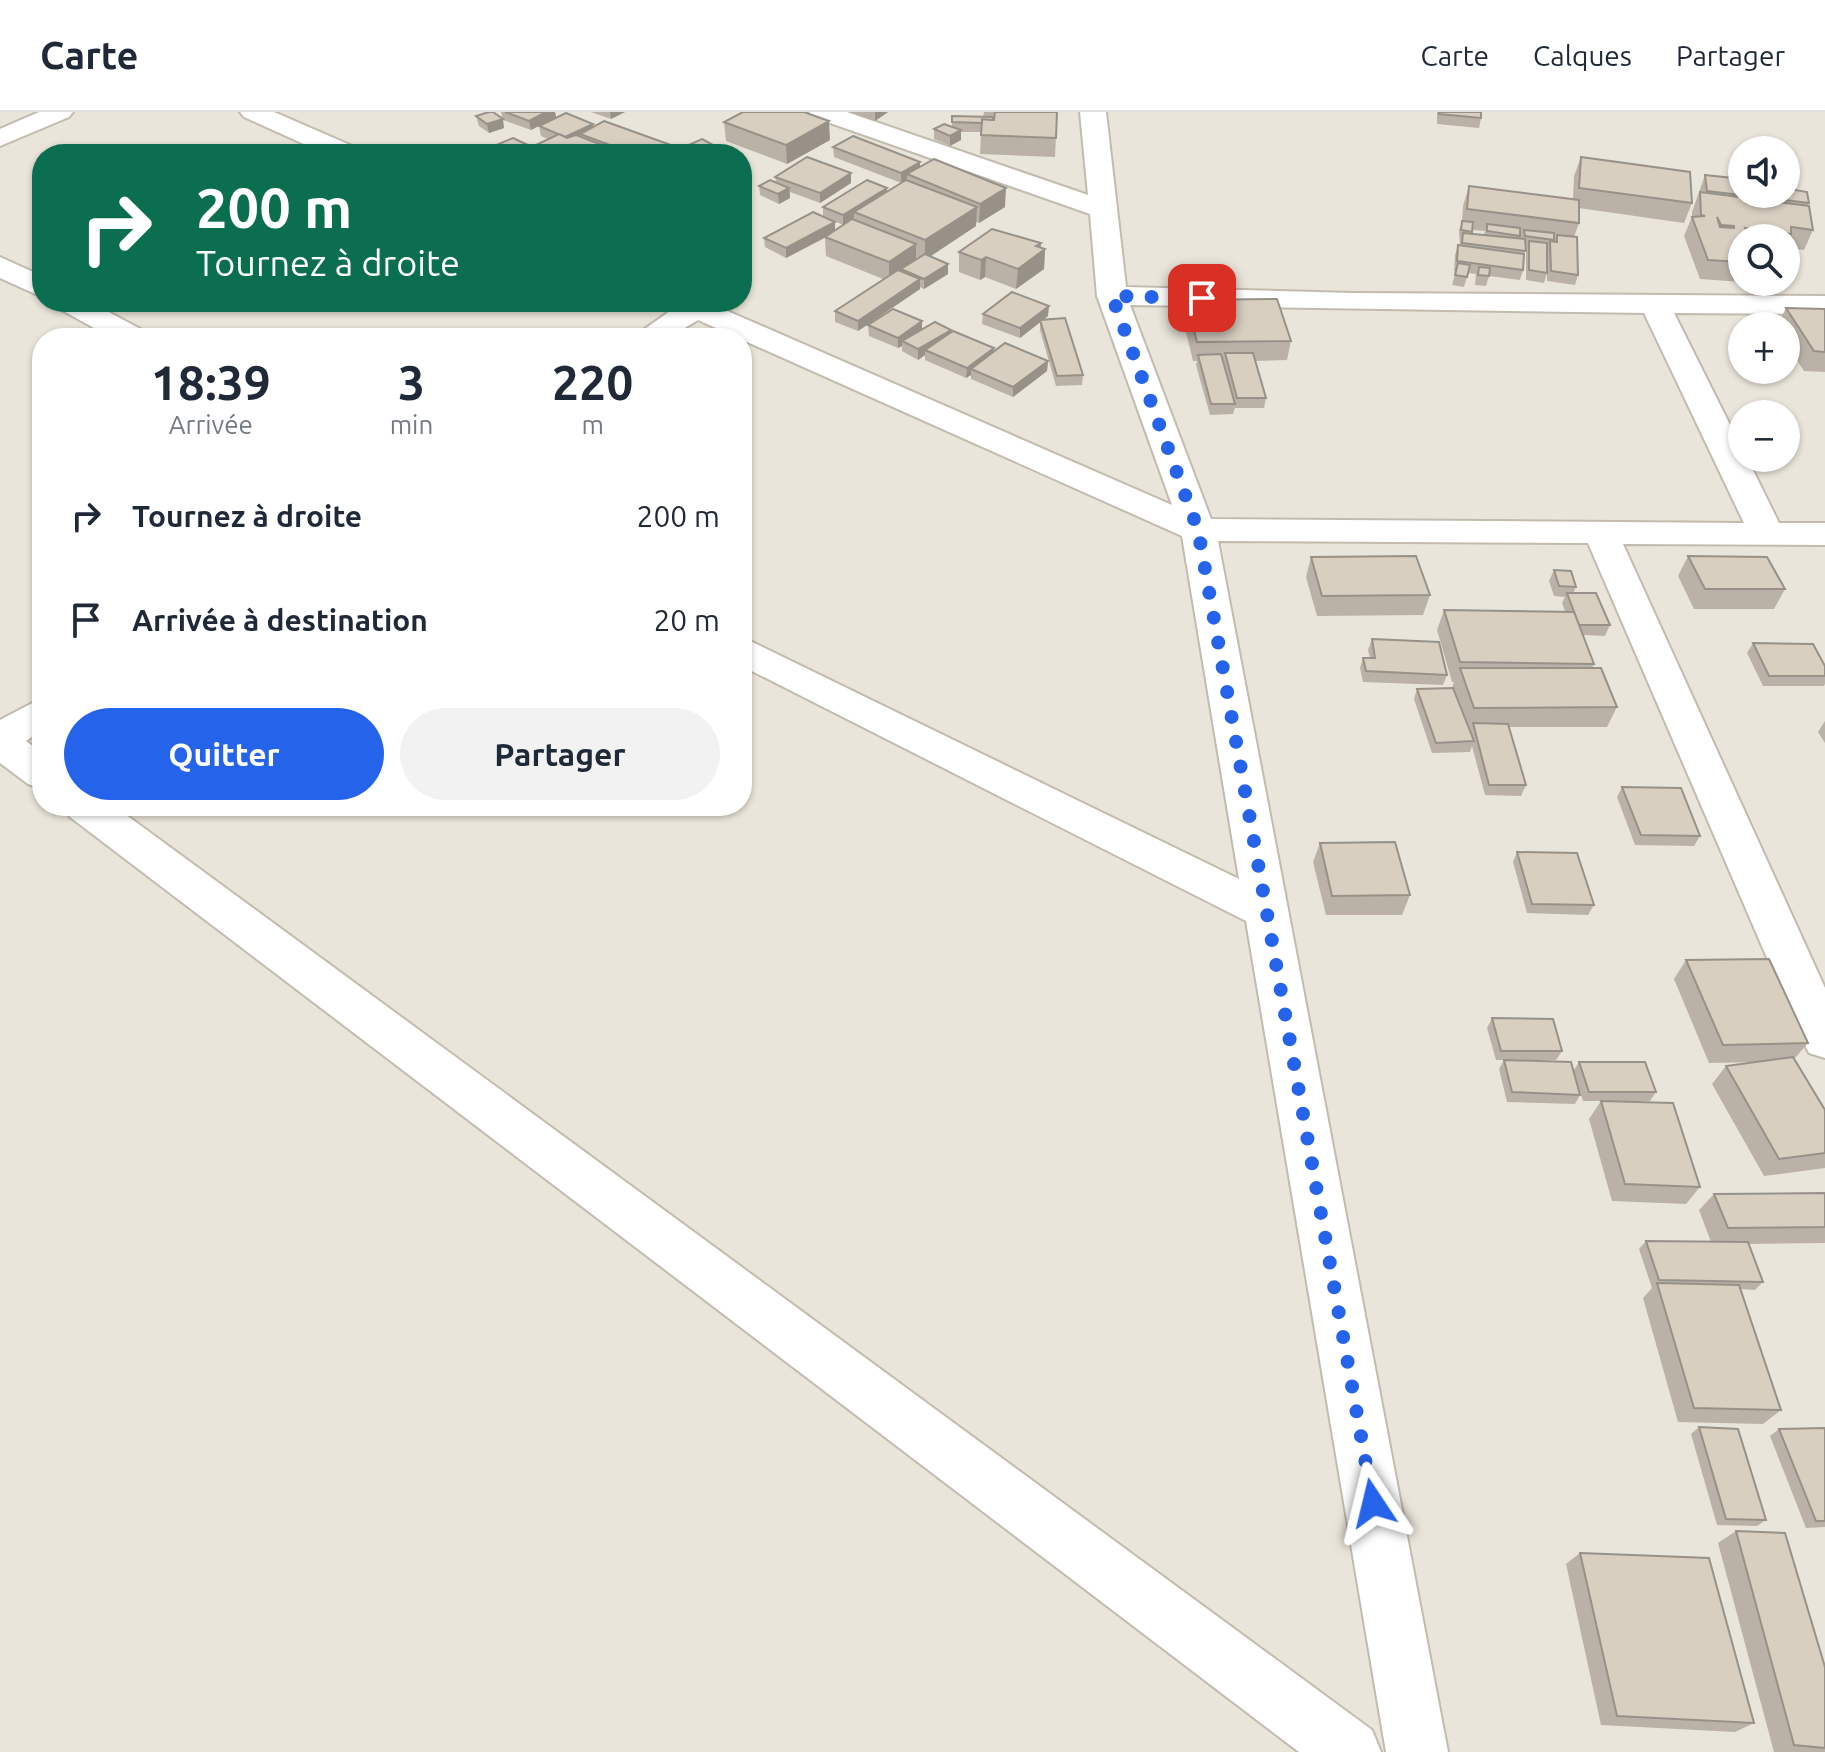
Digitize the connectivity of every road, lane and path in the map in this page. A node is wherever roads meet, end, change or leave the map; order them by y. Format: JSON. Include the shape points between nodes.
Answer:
{"nodes":[{"id":1,"x":60,"y":112,"type":"edge"},
{"id":2,"x":253,"y":112,"type":"edge"},
{"id":3,"x":822,"y":112,"type":"edge"},
{"id":4,"x":1093,"y":112,"type":"edge"},
{"id":5,"x":0,"y":138,"type":"edge"},
{"id":6,"x":325,"y":144,"type":"edge"},
{"id":7,"x":1103,"y":209,"type":"junction"},
{"id":8,"x":0,"y":266,"type":"edge"},
{"id":9,"x":32,"y":283,"type":"edge"},
{"id":10,"x":1112,"y":296,"type":"junction"},
{"id":11,"x":1655,"y":304,"type":"junction"},
{"id":12,"x":1825,"y":305,"type":"edge"},
{"id":13,"x":87,"y":312,"type":"edge"},
{"id":14,"x":680,"y":312,"type":"edge"},
{"id":15,"x":705,"y":312,"type":"edge"},
{"id":16,"x":116,"y":328,"type":"edge"},
{"id":17,"x":660,"y":328,"type":"edge"},
{"id":18,"x":741,"y":328,"type":"edge"},
{"id":19,"x":752,"y":333,"type":"edge"},
{"id":20,"x":1198,"y":530,"type":"junction"},
{"id":21,"x":1601,"y":533,"type":"junction"},
{"id":22,"x":1767,"y":534,"type":"junction"},
{"id":23,"x":1825,"y":534,"type":"edge"},
{"id":24,"x":752,"y":655,"type":"edge"},
{"id":25,"x":32,"y":719,"type":"edge"},
{"id":26,"x":0,"y":740,"type":"edge"},
{"id":27,"x":32,"y":766,"type":"edge"},
{"id":28,"x":98,"y":816,"type":"edge"},
{"id":29,"x":1267,"y":912,"type":"junction"},
{"id":30,"x":1825,"y":1039,"type":"edge"},
{"id":31,"x":1350,"y":1752,"type":"edge"},
{"id":32,"x":1417,"y":1752,"type":"edge"}],
"edges":[{"from":1,"to":5,"type":"street"},
{"from":2,"to":6,"type":"street"},
{"from":3,"to":7,"type":"street"},
{"from":4,"to":7,"type":"street"},
{"from":7,"to":10,"type":"street"},
{"from":8,"to":9,"type":"street"},
{"from":10,"to":11,"type":"street"},
{"from":10,"to":20,"type":"street"},
{"from":11,"to":12,"type":"street"},
{"from":11,"to":22,"type":"street"},
{"from":13,"to":16,"type":"street"},
{"from":14,"to":17,"type":"street"},
{"from":15,"to":18,"type":"street"},
{"from":19,"to":20,"type":"street"},
{"from":20,"to":21,"type":"street"},
{"from":20,"to":29,"type":"street"},
{"from":21,"to":22,"type":"street"},
{"from":21,"to":30,"type":"street"},
{"from":22,"to":23,"type":"street"},
{"from":24,"to":29,"type":"street"},
{"from":25,"to":26,"type":"street"},
{"from":26,"to":27,"type":"street"},
{"from":28,"to":31,"type":"street"},
{"from":29,"to":32,"type":"street"}]}
